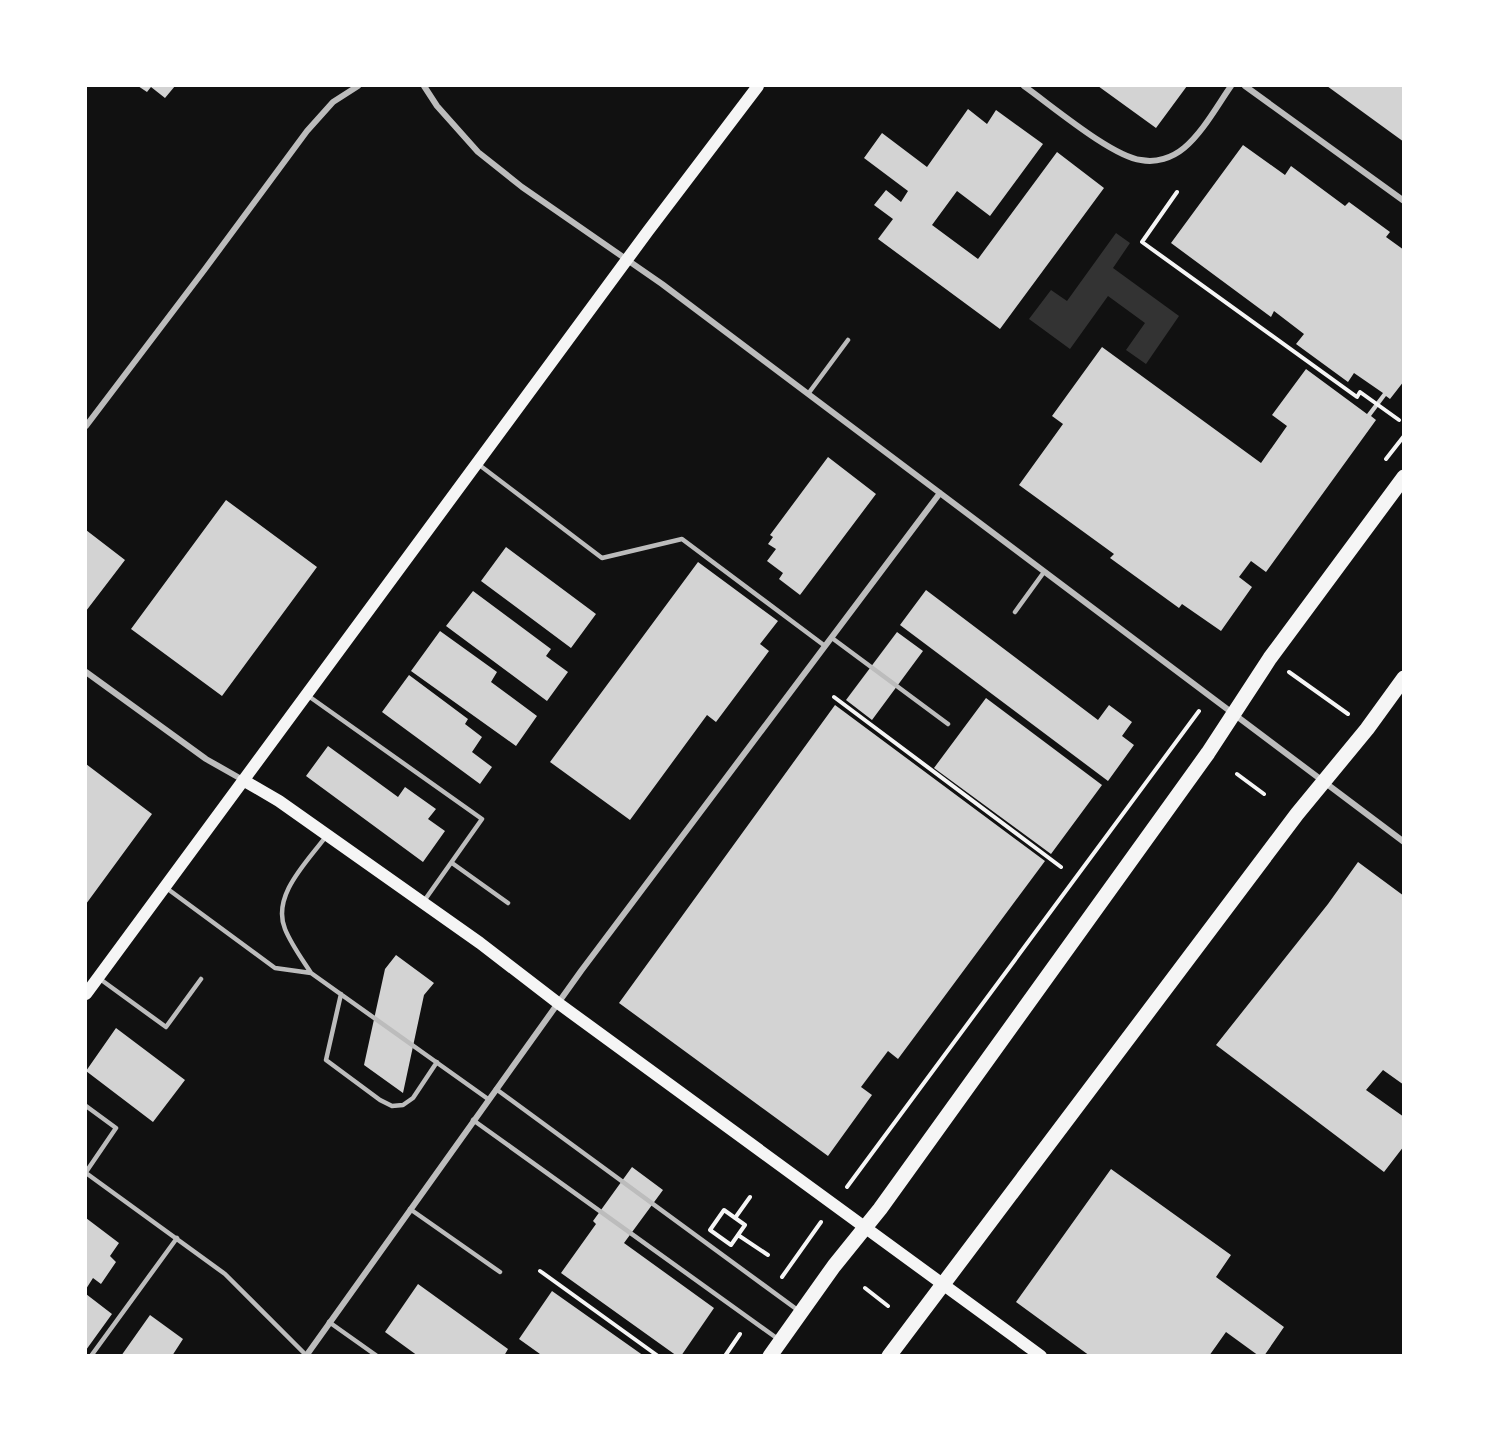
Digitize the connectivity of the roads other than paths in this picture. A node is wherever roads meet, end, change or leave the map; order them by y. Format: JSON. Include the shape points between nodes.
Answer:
{"nodes":[{"id":1,"x":358,"y":86,"type":"edge"},
{"id":2,"x":424,"y":86,"type":"edge"},
{"id":3,"x":758,"y":86,"type":"edge"},
{"id":4,"x":1024,"y":86,"type":"edge"},
{"id":5,"x":1231,"y":86,"type":"edge"},
{"id":6,"x":1245,"y":86,"type":"edge"},
{"id":7,"x":1404,"y":201,"type":"edge"},
{"id":8,"x":627,"y":261,"type":"junction"},
{"id":9,"x":848,"y":340,"type":"dead end"},
{"id":10,"x":808,"y":394,"type":"junction"},
{"id":11,"x":86,"y":426,"type":"edge"},
{"id":12,"x":478,"y":464,"type":"junction"},
{"id":13,"x":1404,"y":477,"type":"edge"},
{"id":14,"x":940,"y":493,"type":"junction"},
{"id":15,"x":1044,"y":572,"type":"junction"},
{"id":16,"x":1015,"y":612,"type":"dead end"},
{"id":17,"x":832,"y":638,"type":"junction"},
{"id":18,"x":825,"y":646,"type":"junction"},
{"id":19,"x":86,"y":673,"type":"edge"},
{"id":20,"x":1404,"y":678,"type":"edge"},
{"id":21,"x":307,"y":695,"type":"junction"},
{"id":22,"x":1234,"y":714,"type":"junction"},
{"id":23,"x":948,"y":723,"type":"dead end"},
{"id":24,"x":243,"y":780,"type":"junction"},
{"id":25,"x":1323,"y":782,"type":"junction"},
{"id":26,"x":327,"y":835,"type":"junction"},
{"id":27,"x":1404,"y":842,"type":"edge"},
{"id":28,"x":452,"y":863,"type":"junction"},
{"id":29,"x":165,"y":886,"type":"junction"},
{"id":30,"x":423,"y":903,"type":"junction"},
{"id":31,"x":508,"y":903,"type":"dead end"},
{"id":32,"x":311,"y":973,"type":"junction"},
{"id":33,"x":98,"y":977,"type":"junction"},
{"id":34,"x":201,"y":979,"type":"dead end"},
{"id":35,"x":86,"y":994,"type":"edge"},
{"id":36,"x":341,"y":994,"type":"junction"},
{"id":37,"x":558,"y":1003,"type":"junction"},
{"id":38,"x":437,"y":1062,"type":"junction"},
{"id":39,"x":496,"y":1089,"type":"junction"},
{"id":40,"x":488,"y":1099,"type":"junction"},
{"id":41,"x":86,"y":1106,"type":"edge"},
{"id":42,"x":473,"y":1120,"type":"junction"},
{"id":43,"x":86,"y":1172,"type":"edge"},
{"id":44,"x":410,"y":1209,"type":"junction"},
{"id":45,"x":865,"y":1227,"type":"junction"},
{"id":46,"x":177,"y":1238,"type":"junction"},
{"id":47,"x":500,"y":1272,"type":"dead end"},
{"id":48,"x":943,"y":1283,"type":"junction"},
{"id":49,"x":801,"y":1312,"type":"junction"},
{"id":50,"x":329,"y":1322,"type":"junction"},
{"id":51,"x":781,"y":1341,"type":"junction"},
{"id":52,"x":306,"y":1355,"type":"edge"},
{"id":53,"x":91,"y":1356,"type":"edge"},
{"id":54,"x":377,"y":1356,"type":"edge"},
{"id":55,"x":770,"y":1356,"type":"edge"},
{"id":56,"x":889,"y":1356,"type":"edge"},
{"id":57,"x":1041,"y":1356,"type":"edge"}],
"edges":[{"from":1,"to":11,"type":"street","via":[[333,102],[307,131]]},
{"from":2,"to":8,"type":"street","via":[[478,152]]},
{"from":3,"to":8,"type":"main road"},
{"from":4,"to":5,"type":"street","via":[[1102,142],[1140,160],[1172,157],[1185,148]]},
{"from":6,"to":7,"type":"street"},
{"from":8,"to":10,"type":"street"},
{"from":8,"to":12,"type":"main road"},
{"from":9,"to":10,"type":"lane"},
{"from":10,"to":14,"type":"street"},
{"from":12,"to":18,"type":"lane","via":[[602,558],[682,539]]},
{"from":12,"to":21,"type":"main road"},
{"from":13,"to":22,"type":"main road","via":[[1276,650]]},
{"from":14,"to":15,"type":"street"},
{"from":14,"to":17,"type":"street"},
{"from":15,"to":16,"type":"lane"},
{"from":15,"to":22,"type":"street"},
{"from":17,"to":18,"type":"street"},
{"from":17,"to":23,"type":"lane"},
{"from":18,"to":37,"type":"street"},
{"from":19,"to":24,"type":"street","via":[[206,759]]},
{"from":20,"to":25,"type":"main road"},
{"from":21,"to":24,"type":"main road"},
{"from":21,"to":28,"type":"lane","via":[[482,819]]},
{"from":22,"to":25,"type":"street"},
{"from":22,"to":45,"type":"main road"},
{"from":24,"to":26,"type":"main road"},
{"from":24,"to":29,"type":"main road"},
{"from":25,"to":27,"type":"street"},
{"from":25,"to":48,"type":"main road"},
{"from":26,"to":30,"type":"main road"},
{"from":26,"to":32,"type":"lane","via":[[285,895],[281,911],[284,926]]},
{"from":28,"to":30,"type":"lane"},
{"from":28,"to":31,"type":"lane"},
{"from":29,"to":32,"type":"lane","via":[[275,968]]},
{"from":29,"to":33,"type":"main road"},
{"from":30,"to":37,"type":"main road"},
{"from":32,"to":36,"type":"lane"},
{"from":33,"to":34,"type":"lane","via":[[166,1028]]},
{"from":33,"to":35,"type":"main road"},
{"from":36,"to":38,"type":"lane"},
{"from":36,"to":38,"type":"lane","via":[[326,1060],[380,1100],[392,1106],[403,1105],[413,1098]]},
{"from":37,"to":39,"type":"street"},
{"from":37,"to":45,"type":"main road"},
{"from":38,"to":40,"type":"lane"},
{"from":39,"to":40,"type":"street"},
{"from":39,"to":49,"type":"lane"},
{"from":40,"to":42,"type":"street"},
{"from":41,"to":43,"type":"lane","via":[[116,1128]]},
{"from":42,"to":44,"type":"street"},
{"from":42,"to":51,"type":"lane"},
{"from":43,"to":46,"type":"lane"},
{"from":44,"to":47,"type":"lane"},
{"from":44,"to":50,"type":"street"},
{"from":45,"to":48,"type":"main road"},
{"from":45,"to":49,"type":"main road"},
{"from":46,"to":52,"type":"lane","via":[[225,1274]]},
{"from":46,"to":53,"type":"lane"},
{"from":48,"to":56,"type":"main road"},
{"from":48,"to":57,"type":"main road"},
{"from":49,"to":51,"type":"main road"},
{"from":50,"to":52,"type":"street"},
{"from":50,"to":54,"type":"lane"},
{"from":51,"to":55,"type":"main road"}]}
